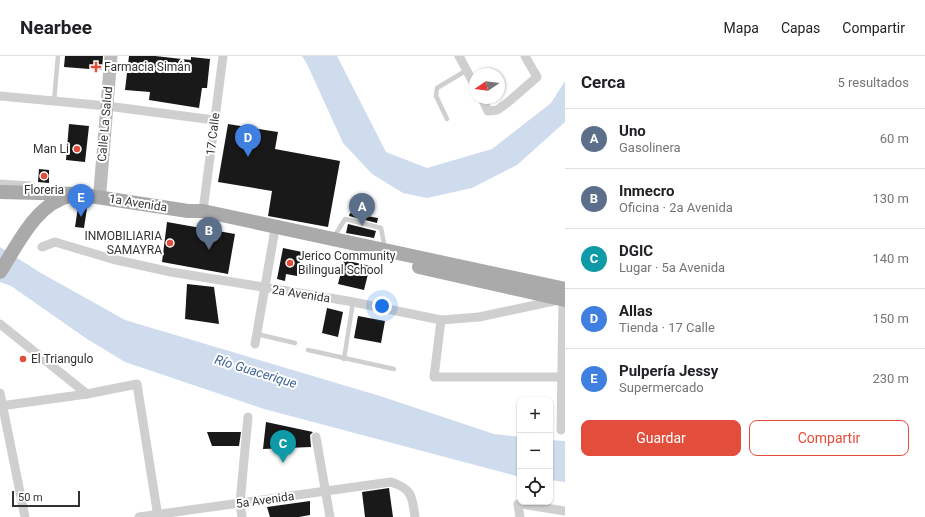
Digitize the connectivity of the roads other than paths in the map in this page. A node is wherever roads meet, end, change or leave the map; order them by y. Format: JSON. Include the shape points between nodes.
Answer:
{"nodes":[{"id":1,"x":58,"y":56,"type":"edge"},
{"id":2,"x":111,"y":56,"type":"edge"},
{"id":3,"x":223,"y":56,"type":"edge"},
{"id":4,"x":459,"y":56,"type":"edge"},
{"id":5,"x":525,"y":56,"type":"edge"},
{"id":6,"x":467,"y":70,"type":"junction"},
{"id":7,"x":469,"y":74,"type":"edge"},
{"id":8,"x":0,"y":96,"type":"edge"},
{"id":9,"x":54,"y":101,"type":"junction"},
{"id":10,"x":485,"y":104,"type":"edge"},
{"id":11,"x":107,"y":106,"type":"junction"},
{"id":12,"x":447,"y":119,"type":"dead end"},
{"id":13,"x":214,"y":120,"type":"junction"},
{"id":14,"x":0,"y":184,"type":"edge"},
{"id":15,"x":100,"y":191,"type":"junction"},
{"id":16,"x":0,"y":192,"type":"edge"},
{"id":17,"x":52,"y":204,"type":"junction"},
{"id":18,"x":203,"y":211,"type":"junction"},
{"id":19,"x":274,"y":235,"type":"junction"},
{"id":20,"x":333,"y":239,"type":"junction"},
{"id":21,"x":42,"y":247,"type":"dead end"},
{"id":22,"x":385,"y":250,"type":"junction"},
{"id":23,"x":0,"y":272,"type":"edge"},
{"id":24,"x":265,"y":288,"type":"junction"},
{"id":25,"x":564,"y":296,"type":"edge"},
{"id":26,"x":353,"y":302,"type":"junction"},
{"id":27,"x":442,"y":320,"type":"junction"},
{"id":28,"x":0,"y":324,"type":"edge"},
{"id":29,"x":257,"y":334,"type":"junction"},
{"id":30,"x":295,"y":343,"type":"dead end"},
{"id":31,"x":255,"y":344,"type":"dead end"},
{"id":32,"x":308,"y":350,"type":"dead end"},
{"id":33,"x":344,"y":359,"type":"junction"},
{"id":34,"x":394,"y":369,"type":"dead end"},
{"id":35,"x":562,"y":377,"type":"junction"},
{"id":36,"x":0,"y":393,"type":"edge"},
{"id":37,"x":87,"y":394,"type":"junction"},
{"id":38,"x":2,"y":405,"type":"edge"},
{"id":39,"x":248,"y":417,"type":"dead end"},
{"id":40,"x":561,"y":430,"type":"dead end"},
{"id":41,"x":316,"y":437,"type":"dead end"},
{"id":42,"x":325,"y":491,"type":"junction"},
{"id":43,"x":240,"y":504,"type":"junction"},
{"id":44,"x":565,"y":511,"type":"edge"},
{"id":45,"x":158,"y":516,"type":"edge"},
{"id":46,"x":25,"y":517,"type":"edge"},
{"id":47,"x":139,"y":517,"type":"edge"},
{"id":48,"x":242,"y":517,"type":"edge"},
{"id":49,"x":330,"y":517,"type":"edge"},
{"id":50,"x":415,"y":517,"type":"edge"},
{"id":51,"x":520,"y":517,"type":"edge"}],
"edges":[{"from":1,"to":9,"type":"lane"},
{"from":2,"to":11,"type":"main road","name":"Calle La Salud"},
{"from":3,"to":13,"type":"street","name":"17 Calle"},
{"from":4,"to":6,"type":"street"},
{"from":5,"to":10,"type":"street","via":[[536,77],[497,110],[488,111]]},
{"from":6,"to":7,"type":"street"},
{"from":6,"to":12,"type":"lane","via":[[437,88],[436,96]]},
{"from":8,"to":9,"type":"street"},
{"from":9,"to":11,"type":"street"},
{"from":11,"to":13,"type":"street"},
{"from":11,"to":15,"type":"main road","name":"Calle La Salud"},
{"from":13,"to":18,"type":"street","name":"17 Calle"},
{"from":14,"to":15,"type":"street","name":"1a Avenida"},
{"from":15,"to":17,"type":"main road","via":[[92,197],[63,197]]},
{"from":15,"to":18,"type":"street","name":"1a Avenida","via":[[187,205]]},
{"from":16,"to":18,"type":"main road","name":"1a Avenida","via":[[77,194],[188,211]]},
{"from":17,"to":19,"type":"main road","via":[[65,201],[109,203]]},
{"from":17,"to":23,"type":"main road","via":[[35,220]]},
{"from":18,"to":20,"type":"main road","name":"1a Avenida"},
{"from":19,"to":24,"type":"street"},
{"from":19,"to":25,"type":"main road"},
{"from":20,"to":22,"type":"main road","name":"1a Avenida"},
{"from":20,"to":22,"type":"lane","via":[[345,219],[380,228]]},
{"from":21,"to":24,"type":"street","name":"2a Avenida","via":[[54,242],[112,259]]},
{"from":22,"to":25,"type":"main road","name":"1a Avenida"},
{"from":24,"to":26,"type":"street","name":"2a Avenida"},
{"from":24,"to":29,"type":"street"},
{"from":25,"to":27,"type":"street","name":"2a Avenida","via":[[479,318]]},
{"from":25,"to":35,"type":"street"},
{"from":26,"to":27,"type":"street","name":"2a Avenida"},
{"from":26,"to":33,"type":"lane"},
{"from":27,"to":35,"type":"street","via":[[434,377]]},
{"from":28,"to":37,"type":"street"},
{"from":29,"to":30,"type":"lane"},
{"from":29,"to":31,"type":"street"},
{"from":32,"to":33,"type":"lane"},
{"from":33,"to":34,"type":"lane"},
{"from":35,"to":40,"type":"street"},
{"from":36,"to":38,"type":"street"},
{"from":37,"to":38,"type":"street"},
{"from":37,"to":45,"type":"street","via":[[137,384]]},
{"from":38,"to":46,"type":"street"},
{"from":39,"to":43,"type":"street"},
{"from":41,"to":42,"type":"street"},
{"from":42,"to":43,"type":"street","name":"5a Avenida"},
{"from":42,"to":49,"type":"street"},
{"from":42,"to":50,"type":"street","name":"5a Avenida","via":[[391,482],[404,486],[412,495]]},
{"from":43,"to":45,"type":"street","name":"5a Avenida"},
{"from":43,"to":48,"type":"street"},
{"from":44,"to":51,"type":"street","via":[[518,504]]},
{"from":45,"to":47,"type":"street","name":"5a Avenida"}]}
